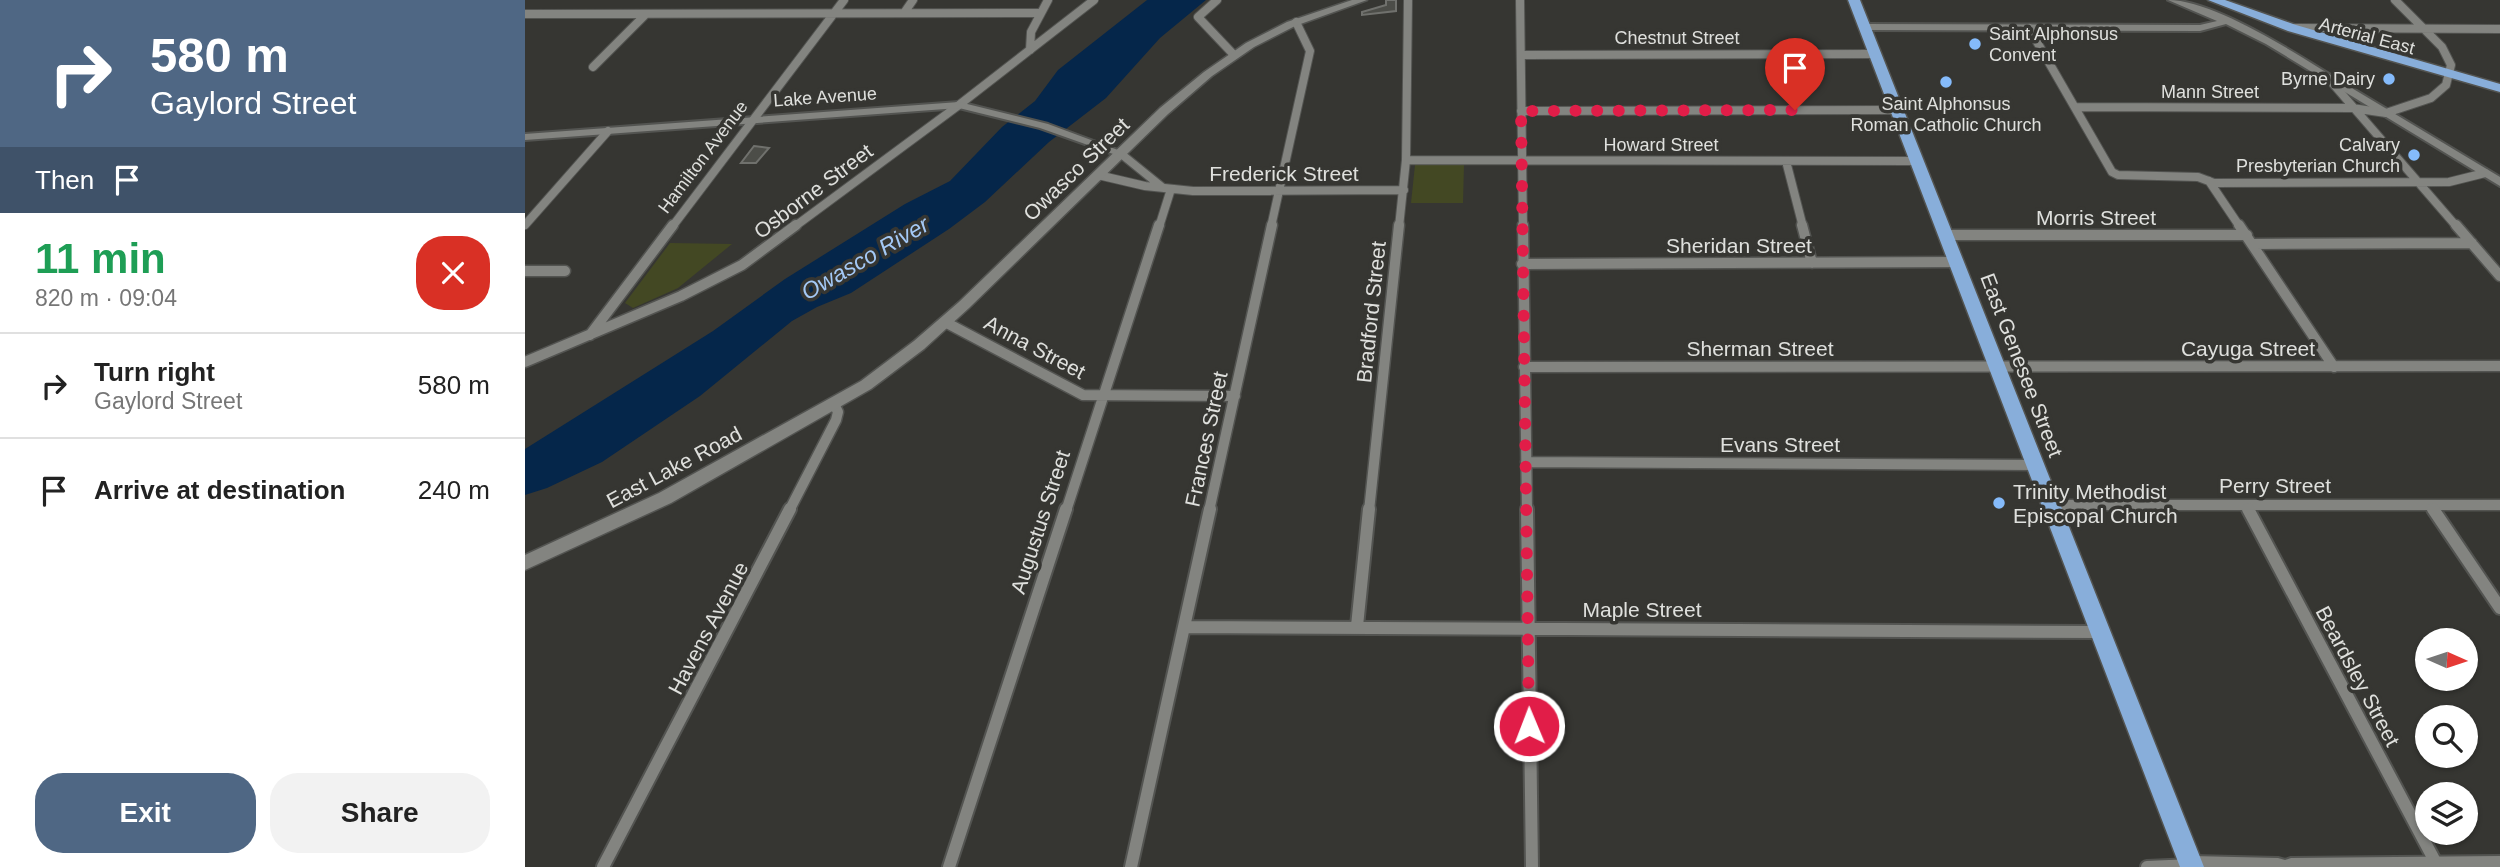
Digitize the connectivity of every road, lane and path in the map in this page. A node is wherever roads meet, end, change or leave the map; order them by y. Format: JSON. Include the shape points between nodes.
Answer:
{"nodes":[{"id":1,"x":844,"y":0,"type":"edge"},
{"id":2,"x":913,"y":0,"type":"edge"},
{"id":3,"x":1048,"y":0,"type":"edge"},
{"id":4,"x":1094,"y":0,"type":"edge"},
{"id":5,"x":1217,"y":0,"type":"edge"},
{"id":6,"x":1361,"y":0,"type":"edge"},
{"id":7,"x":1408,"y":0,"type":"edge"},
{"id":8,"x":1520,"y":0,"type":"edge"},
{"id":9,"x":1854,"y":0,"type":"edge"},
{"id":10,"x":2173,"y":0,"type":"edge"},
{"id":11,"x":2198,"y":0,"type":"edge"},
{"id":12,"x":2214,"y":0,"type":"edge"},
{"id":13,"x":2395,"y":0,"type":"edge"},
{"id":14,"x":834,"y":13,"type":"junction"},
{"id":15,"x":904,"y":13,"type":"junction"},
{"id":16,"x":1041,"y":13,"type":"junction"},
{"id":17,"x":525,"y":14,"type":"edge"},
{"id":18,"x":646,"y":14,"type":"junction"},
{"id":19,"x":2228,"y":21,"type":"junction"},
{"id":20,"x":1296,"y":22,"type":"junction"},
{"id":21,"x":1864,"y":27,"type":"junction"},
{"id":22,"x":2029,"y":28,"type":"junction"},
{"id":23,"x":2292,"y":28,"type":"junction"},
{"id":24,"x":2424,"y":29,"type":"junction"},
{"id":25,"x":2500,"y":29,"type":"edge"},
{"id":26,"x":1030,"y":50,"type":"junction"},
{"id":27,"x":1875,"y":54,"type":"junction"},
{"id":28,"x":1234,"y":55,"type":"junction"},
{"id":29,"x":1521,"y":55,"type":"junction"},
{"id":30,"x":593,"y":67,"type":"dead end"},
{"id":31,"x":2449,"y":74,"type":"junction"},
{"id":32,"x":2328,"y":78,"type":"junction"},
{"id":33,"x":2500,"y":88,"type":"edge"},
{"id":34,"x":959,"y":105,"type":"junction"},
{"id":35,"x":2075,"y":107,"type":"junction"},
{"id":36,"x":2353,"y":107,"type":"junction"},
{"id":37,"x":1897,"y":110,"type":"junction"},
{"id":38,"x":1521,"y":111,"type":"junction"},
{"id":39,"x":2386,"y":113,"type":"junction"},
{"id":40,"x":752,"y":120,"type":"junction"},
{"id":41,"x":608,"y":131,"type":"junction"},
{"id":42,"x":525,"y":137,"type":"edge"},
{"id":43,"x":1120,"y":153,"type":"junction"},
{"id":44,"x":1406,"y":160,"type":"junction"},
{"id":45,"x":1521,"y":161,"type":"junction"},
{"id":46,"x":1786,"y":161,"type":"junction"},
{"id":47,"x":1916,"y":161,"type":"junction"},
{"id":48,"x":2485,"y":173,"type":"junction"},
{"id":49,"x":1098,"y":175,"type":"junction"},
{"id":50,"x":2209,"y":180,"type":"junction"},
{"id":51,"x":2500,"y":182,"type":"edge"},
{"id":52,"x":2420,"y":183,"type":"junction"},
{"id":53,"x":1168,"y":189,"type":"junction"},
{"id":54,"x":1282,"y":190,"type":"junction"},
{"id":55,"x":1404,"y":190,"type":"junction"},
{"id":56,"x":525,"y":225,"type":"edge"},
{"id":57,"x":1945,"y":235,"type":"junction"},
{"id":58,"x":2250,"y":239,"type":"junction"},
{"id":59,"x":2472,"y":243,"type":"junction"},
{"id":60,"x":1955,"y":262,"type":"junction"},
{"id":61,"x":1812,"y":263,"type":"junction"},
{"id":62,"x":1522,"y":264,"type":"junction"},
{"id":63,"x":525,"y":271,"type":"edge"},
{"id":64,"x":565,"y":271,"type":"dead end"},
{"id":65,"x":2500,"y":276,"type":"edge"},
{"id":66,"x":945,"y":322,"type":"junction"},
{"id":67,"x":590,"y":335,"type":"junction"},
{"id":68,"x":525,"y":362,"type":"edge"},
{"id":69,"x":2500,"y":366,"type":"edge"},
{"id":70,"x":1524,"y":367,"type":"junction"},
{"id":71,"x":1997,"y":367,"type":"junction"},
{"id":72,"x":2335,"y":367,"type":"junction"},
{"id":73,"x":1235,"y":396,"type":"junction"},
{"id":74,"x":1101,"y":397,"type":"junction"},
{"id":75,"x":837,"y":403,"type":"junction"},
{"id":76,"x":1526,"y":463,"type":"junction"},
{"id":77,"x":2034,"y":465,"type":"junction"},
{"id":78,"x":2050,"y":505,"type":"junction"},
{"id":79,"x":2246,"y":505,"type":"junction"},
{"id":80,"x":2430,"y":505,"type":"junction"},
{"id":81,"x":2500,"y":505,"type":"edge"},
{"id":82,"x":525,"y":563,"type":"edge"},
{"id":83,"x":2500,"y":608,"type":"edge"},
{"id":84,"x":1357,"y":626,"type":"junction"},
{"id":85,"x":1185,"y":627,"type":"junction"},
{"id":86,"x":1528,"y":628,"type":"junction"},
{"id":87,"x":2100,"y":632,"type":"junction"},
{"id":88,"x":2437,"y":865,"type":"junction"},
{"id":89,"x":2500,"y":865,"type":"edge"},
{"id":90,"x":2192,"y":866,"type":"edge"},
{"id":91,"x":603,"y":867,"type":"edge"},
{"id":92,"x":949,"y":867,"type":"edge"},
{"id":93,"x":1131,"y":867,"type":"edge"},
{"id":94,"x":1532,"y":867,"type":"edge"},
{"id":95,"x":2147,"y":867,"type":"edge"},
{"id":96,"x":2278,"y":867,"type":"edge"},
{"id":97,"x":2291,"y":867,"type":"edge"}],
"edges":[{"from":1,"to":14,"type":"street","name":"Hamilton Avenue"},
{"from":2,"to":15,"type":"street"},
{"from":3,"to":16,"type":"street"},
{"from":4,"to":26,"type":"street","name":"Osborne Street"},
{"from":5,"to":28,"type":"street","via":[[1198,17]]},
{"from":6,"to":20,"type":"main road","name":"Owasco Street"},
{"from":7,"to":44,"type":"street","name":"Bradford Street"},
{"from":8,"to":29,"type":"street"},
{"from":9,"to":21,"type":"highway","name":"East Genesee Street"},
{"from":10,"to":19,"type":"street"},
{"from":11,"to":31,"type":"highway","name":"Arterial East","via":[[2294,34]]},
{"from":12,"to":23,"type":"highway"},
{"from":13,"to":24,"type":"street"},
{"from":14,"to":15,"type":"street"},
{"from":14,"to":18,"type":"street"},
{"from":14,"to":40,"type":"street","name":"Hamilton Avenue"},
{"from":15,"to":16,"type":"street"},
{"from":16,"to":26,"type":"street","via":[[1031,32]]},
{"from":17,"to":18,"type":"street"},
{"from":18,"to":30,"type":"street"},
{"from":19,"to":22,"type":"street","via":[[2200,28]]},
{"from":19,"to":32,"type":"street"},
{"from":20,"to":28,"type":"main road","name":"Owasco Street"},
{"from":20,"to":54,"type":"street","name":"Frances Street","via":[[1310,51]]},
{"from":21,"to":22,"type":"street"},
{"from":21,"to":27,"type":"highway","name":"East Genesee Street"},
{"from":22,"to":35,"type":"street"},
{"from":23,"to":24,"type":"street"},
{"from":23,"to":31,"type":"highway"},
{"from":24,"to":25,"type":"street"},
{"from":24,"to":31,"type":"street","via":[[2451,59]]},
{"from":26,"to":34,"type":"street","name":"Osborne Street"},
{"from":27,"to":29,"type":"street","name":"Chestnut Street"},
{"from":27,"to":37,"type":"highway","name":"East Genesee Street"},
{"from":28,"to":43,"type":"main road","name":"Owasco Street"},
{"from":29,"to":38,"type":"street"},
{"from":31,"to":33,"type":"highway"},
{"from":31,"to":39,"type":"street","via":[[2436,94]]},
{"from":32,"to":36,"type":"street"},
{"from":32,"to":39,"type":"street"},
{"from":34,"to":40,"type":"street","name":"Lake Avenue"},
{"from":34,"to":43,"type":"street","name":"Lake Avenue","via":[[1079,137]]},
{"from":34,"to":67,"type":"street","name":"Osborne Street","via":[[742,265]]},
{"from":35,"to":36,"type":"street","name":"Mann Street"},
{"from":35,"to":50,"type":"street","via":[[2112,172]]},
{"from":36,"to":39,"type":"street","name":"Mann Street"},
{"from":36,"to":52,"type":"street"},
{"from":37,"to":38,"type":"street"},
{"from":37,"to":47,"type":"highway","name":"East Genesee Street"},
{"from":38,"to":45,"type":"street"},
{"from":39,"to":48,"type":"street"},
{"from":40,"to":41,"type":"street","name":"Lake Avenue"},
{"from":40,"to":67,"type":"street","name":"Hamilton Avenue"},
{"from":41,"to":42,"type":"street","name":"Lake Avenue"},
{"from":41,"to":56,"type":"street"},
{"from":43,"to":49,"type":"main road","name":"Owasco Street"},
{"from":43,"to":53,"type":"street"},
{"from":44,"to":45,"type":"street","name":"Howard Street"},
{"from":44,"to":55,"type":"street","name":"Bradford Street"},
{"from":45,"to":46,"type":"street","name":"Howard Street"},
{"from":45,"to":62,"type":"street"},
{"from":46,"to":47,"type":"street","name":"Howard Street"},
{"from":46,"to":61,"type":"street"},
{"from":47,"to":57,"type":"highway","name":"East Genesee Street"},
{"from":48,"to":51,"type":"street"},
{"from":48,"to":52,"type":"street"},
{"from":49,"to":53,"type":"street","name":"Frederick Street"},
{"from":49,"to":66,"type":"main road","name":"Owasco Street"},
{"from":50,"to":52,"type":"street"},
{"from":50,"to":58,"type":"street"},
{"from":52,"to":59,"type":"street"},
{"from":53,"to":54,"type":"street","name":"Frederick Street"},
{"from":53,"to":74,"type":"street","name":"Augustus Street"},
{"from":54,"to":55,"type":"street","name":"Frederick Street"},
{"from":54,"to":73,"type":"street","name":"Frances Street"},
{"from":55,"to":84,"type":"street","name":"Bradford Street"},
{"from":57,"to":58,"type":"street","name":"Morris Street"},
{"from":57,"to":60,"type":"highway","name":"East Genesee Street"},
{"from":58,"to":59,"type":"street","name":"Morris Street"},
{"from":58,"to":72,"type":"street"},
{"from":59,"to":65,"type":"street"},
{"from":60,"to":61,"type":"street","name":"Sheridan Street"},
{"from":60,"to":71,"type":"highway","name":"East Genesee Street"},
{"from":61,"to":62,"type":"street","name":"Sheridan Street"},
{"from":62,"to":70,"type":"street"},
{"from":63,"to":64,"type":"street"},
{"from":66,"to":74,"type":"street","name":"Anna Street","via":[[1083,395]]},
{"from":66,"to":75,"type":"main road","name":"Owasco Street","via":[[902,359]]},
{"from":67,"to":68,"type":"street","name":"Osborne Street"},
{"from":69,"to":72,"type":"street","name":"Cayuga Street"},
{"from":70,"to":71,"type":"street","name":"Sherman Street"},
{"from":70,"to":76,"type":"street"},
{"from":71,"to":72,"type":"street","name":"Cayuga Street"},
{"from":71,"to":77,"type":"highway","name":"East Genesee Street"},
{"from":73,"to":74,"type":"street","name":"Anna Street"},
{"from":73,"to":85,"type":"street","name":"Frances Street"},
{"from":74,"to":92,"type":"street","name":"Augustus Street"},
{"from":75,"to":82,"type":"main road","name":"East Lake Road","via":[[665,498]]},
{"from":75,"to":91,"type":"street","name":"Havens Avenue","via":[[836,420],[804,484]]},
{"from":76,"to":77,"type":"street","name":"Evans Street"},
{"from":76,"to":86,"type":"street"},
{"from":77,"to":78,"type":"highway","name":"East Genesee Street"},
{"from":78,"to":79,"type":"street","name":"Perry Street"},
{"from":78,"to":87,"type":"highway","name":"East Genesee Street"},
{"from":79,"to":80,"type":"street","name":"Perry Street"},
{"from":79,"to":88,"type":"street","name":"Beardsley Street"},
{"from":80,"to":81,"type":"street","name":"Perry Street"},
{"from":80,"to":83,"type":"street"},
{"from":84,"to":85,"type":"street","name":"Maple Street"},
{"from":84,"to":86,"type":"street","name":"Maple Street"},
{"from":85,"to":93,"type":"street","name":"Frances Street"},
{"from":86,"to":87,"type":"street","name":"Maple Street"},
{"from":86,"to":94,"type":"street"},
{"from":87,"to":90,"type":"highway","name":"East Genesee Street"},
{"from":88,"to":89,"type":"street"},
{"from":88,"to":97,"type":"street"},
{"from":90,"to":95,"type":"street"},
{"from":90,"to":96,"type":"street"}]}
